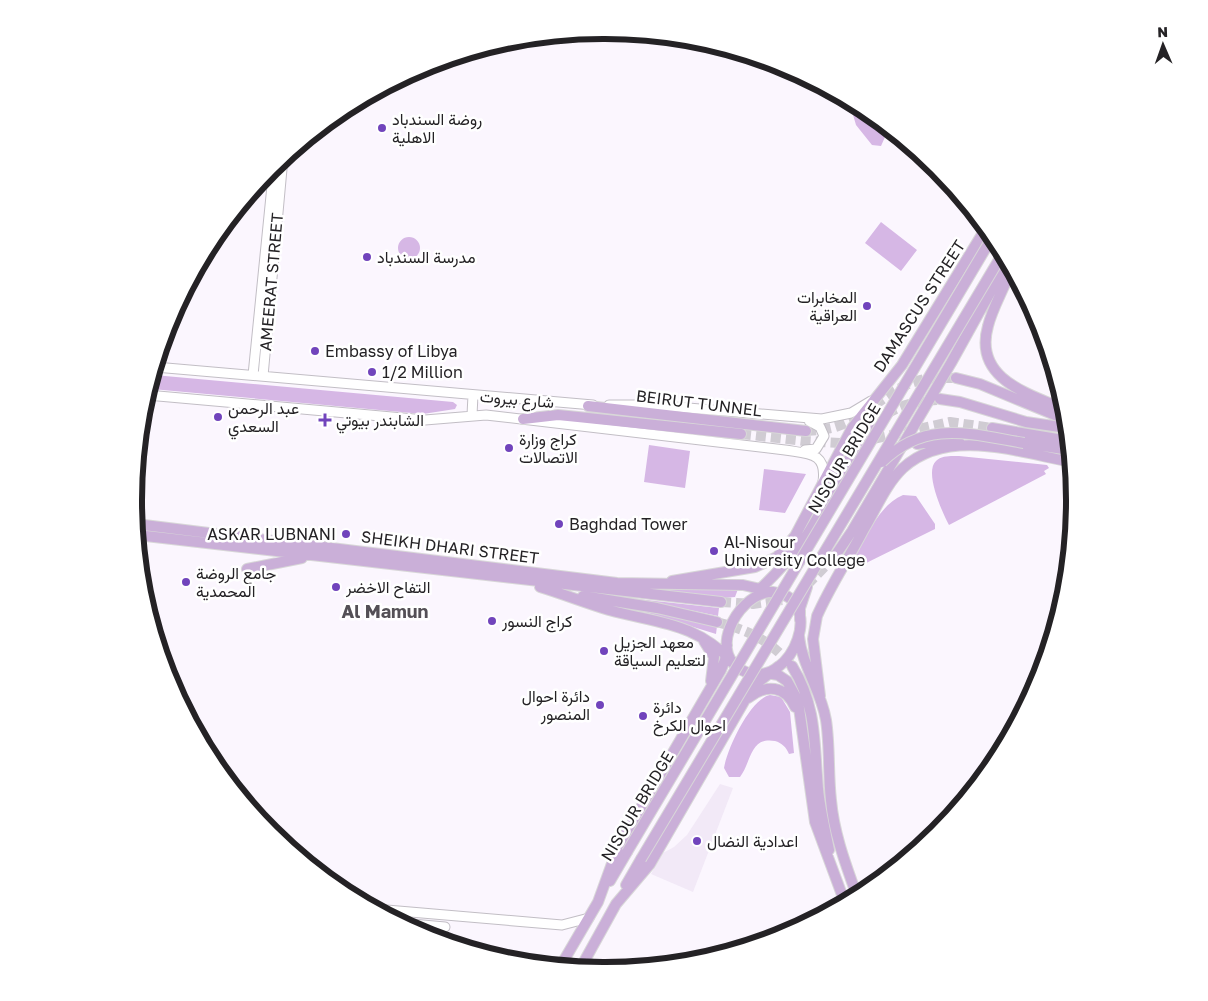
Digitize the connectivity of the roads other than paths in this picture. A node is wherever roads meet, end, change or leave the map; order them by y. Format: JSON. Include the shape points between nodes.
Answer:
{"nodes":[{"id":1,"x":282,"y":170,"type":"edge"},
{"id":2,"x":273,"y":178,"type":"edge"},
{"id":3,"x":982,"y":235,"type":"edge"},
{"id":4,"x":988,"y":243,"type":"edge"},
{"id":5,"x":998,"y":260,"type":"edge"},
{"id":6,"x":1003,"y":269,"type":"edge"},
{"id":7,"x":1008,"y":277,"type":"edge"},
{"id":8,"x":162,"y":368,"type":"edge"},
{"id":9,"x":258,"y":376,"type":"junction"},
{"id":10,"x":956,"y":378,"type":"tunnel mouth"},
{"id":11,"x":473,"y":395,"type":"junction"},
{"id":12,"x":154,"y":396,"type":"edge"},
{"id":13,"x":874,"y":398,"type":"junction"},
{"id":14,"x":940,"y":399,"type":"tunnel mouth"},
{"id":15,"x":925,"y":405,"type":"junction"},
{"id":16,"x":588,"y":406,"type":"junction"},
{"id":17,"x":1056,"y":406,"type":"edge"},
{"id":18,"x":472,"y":415,"type":"junction"},
{"id":19,"x":1058,"y":416,"type":"edge"},
{"id":20,"x":523,"y":418,"type":"junction"},
{"id":21,"x":797,"y":418,"type":"junction"},
{"id":22,"x":873,"y":426,"type":"dead end"},
{"id":23,"x":1060,"y":427,"type":"edge"},
{"id":24,"x":992,"y":428,"type":"tunnel mouth"},
{"id":25,"x":806,"y":431,"type":"tunnel mouth"},
{"id":26,"x":741,"y":434,"type":"tunnel mouth"},
{"id":27,"x":1062,"y":439,"type":"edge"},
{"id":28,"x":975,"y":444,"type":"junction"},
{"id":29,"x":1063,"y":449,"type":"edge"},
{"id":30,"x":785,"y":450,"type":"junction"},
{"id":31,"x":894,"y":459,"type":"junction"},
{"id":32,"x":1064,"y":461,"type":"edge"},
{"id":33,"x":866,"y":479,"type":"junction"},
{"id":34,"x":823,"y":485,"type":"junction"},
{"id":35,"x":143,"y":525,"type":"edge"},
{"id":36,"x":805,"y":532,"type":"junction"},
{"id":37,"x":143,"y":536,"type":"edge"},
{"id":38,"x":792,"y":550,"type":"junction"},
{"id":39,"x":318,"y":556,"type":"junction"},
{"id":40,"x":835,"y":556,"type":"tunnel mouth"},
{"id":41,"x":768,"y":563,"type":"junction"},
{"id":42,"x":247,"y":569,"type":"dead end"},
{"id":43,"x":780,"y":569,"type":"junction"},
{"id":44,"x":507,"y":579,"type":"junction"},
{"id":45,"x":639,"y":585,"type":"junction"},
{"id":46,"x":729,"y":585,"type":"junction"},
{"id":47,"x":762,"y":588,"type":"junction"},
{"id":48,"x":555,"y":591,"type":"junction"},
{"id":49,"x":782,"y":594,"type":"junction"},
{"id":50,"x":720,"y":602,"type":"tunnel mouth"},
{"id":51,"x":745,"y":604,"type":"junction"},
{"id":52,"x":800,"y":620,"type":"junction"},
{"id":53,"x":717,"y":622,"type":"tunnel mouth"},
{"id":54,"x":696,"y":633,"type":"junction"},
{"id":55,"x":799,"y":636,"type":"junction"},
{"id":56,"x":729,"y":655,"type":"junction"},
{"id":57,"x":792,"y":666,"type":"tunnel mouth"},
{"id":58,"x":772,"y":670,"type":"junction"},
{"id":59,"x":709,"y":689,"type":"junction"},
{"id":60,"x":820,"y":696,"type":"junction"},
{"id":61,"x":743,"y":703,"type":"junction"},
{"id":62,"x":802,"y":726,"type":"junction"},
{"id":63,"x":834,"y":873,"type":"junction"},
{"id":64,"x":854,"y":888,"type":"edge"},
{"id":65,"x":842,"y":896,"type":"edge"},
{"id":66,"x":598,"y":902,"type":"junction"},
{"id":67,"x":616,"y":904,"type":"junction"},
{"id":68,"x":392,"y":910,"type":"edge"},
{"id":69,"x":588,"y":918,"type":"junction"},
{"id":70,"x":423,"y":925,"type":"edge"},
{"id":71,"x":445,"y":927,"type":"dead end"},
{"id":72,"x":564,"y":960,"type":"edge"},
{"id":73,"x":584,"y":961,"type":"edge"}],
"edges":[{"from":1,"to":9,"type":"main road","name":"AMEERAT STREET"},
{"from":2,"to":9,"type":"main road","name":"AMEERAT STREET"},
{"from":3,"to":13,"type":"main road","name":"DAMASCUS STREET","via":[[902,365]]},
{"from":4,"to":66,"type":"main road","name":"NISOUR BRIDGE","bridge":true},
{"from":5,"to":33,"type":"main road","name":"NISOUR BRIDGE","bridge":true},
{"from":6,"to":15,"type":"main road"},
{"from":7,"to":17,"type":"main road","via":[[988,326],[990,362],[996,373],[1015,388]]},
{"from":8,"to":9,"type":"main road","name":"شارع بيروت"},
{"from":9,"to":11,"type":"main road","name":"شارع بيروت"},
{"from":10,"to":19,"type":"main road","via":[[980,384]]},
{"from":11,"to":16,"type":"main road","name":"شارع بيروت"},
{"from":11,"to":18,"type":"main road"},
{"from":12,"to":18,"type":"main road","name":"شارع بيروت","via":[[424,420]]},
{"from":13,"to":21,"type":"main road","name":"شارع بيروت","via":[[842,417]]},
{"from":13,"to":34,"type":"main road","name":"DAMASCUS STREET","via":[[852,428]]},
{"from":14,"to":23,"type":"main road","via":[[1026,422]]},
{"from":15,"to":31,"type":"main road"},
{"from":15,"to":52,"type":"main road","via":[[874,473],[809,580]]},
{"from":16,"to":21,"type":"main road","name":"شارع بيروت","via":[[652,405]]},
{"from":16,"to":25,"type":"main road","name":"BEIRUT TUNNEL"},
{"from":18,"to":20,"type":"main road","name":"شارع بيروت"},
{"from":20,"to":26,"type":"main road","name":"BEIRUT TUNNEL","via":[[578,416]]},
{"from":20,"to":30,"type":"main road","name":"شارع بيروت"},
{"from":21,"to":30,"type":"main road","via":[[820,427],[823,441],[812,451]]},
{"from":22,"to":36,"type":"main road"},
{"from":24,"to":27,"type":"main road"},
{"from":28,"to":31,"type":"main road","via":[[930,441],[912,447]]},
{"from":28,"to":32,"type":"main road"},
{"from":28,"to":60,"type":"main road","via":[[924,454],[902,469],[886,491],[818,616],[813,639]]},
{"from":29,"to":33,"type":"main road","bridge":true,"via":[[955,432],[931,434],[899,447]]},
{"from":30,"to":34,"type":"main road","name":"شارع بيروت","via":[[809,454],[821,460]]},
{"from":31,"to":40,"type":"main road"},
{"from":33,"to":67,"type":"main road","name":"NISOUR BRIDGE","bridge":true},
{"from":34,"to":36,"type":"main road","name":"DAMASCUS STREET"},
{"from":35,"to":45,"type":"main road","name":"SHEIKH DHARI STREET"},
{"from":36,"to":38,"type":"main road"},
{"from":36,"to":41,"type":"main road","name":"DAMASCUS STREET"},
{"from":36,"to":43,"type":"main road"},
{"from":37,"to":39,"type":"main road","name":"SHEIKH DHARI STREET"},
{"from":38,"to":41,"type":"main road"},
{"from":38,"to":43,"type":"main road"},
{"from":39,"to":42,"type":"main road"},
{"from":39,"to":44,"type":"main road","name":"SHEIKH DHARI STREET"},
{"from":41,"to":45,"type":"main road","name":"DAMASCUS STREET","via":[[744,570]]},
{"from":43,"to":46,"type":"main road","via":[[758,582]]},
{"from":43,"to":47,"type":"main road"},
{"from":44,"to":48,"type":"main road","name":"SHEIKH DHARI STREET"},
{"from":44,"to":50,"type":"main road","name":"SHEIKH DHARI STREET"},
{"from":45,"to":46,"type":"main road","name":"SHEIKH DHARI STREET"},
{"from":46,"to":47,"type":"main road","name":"SHEIKH DHARI STREET"},
{"from":47,"to":49,"type":"main road","name":"SHEIKH DHARI STREET"},
{"from":47,"to":51,"type":"main road"},
{"from":48,"to":53,"type":"main road"},
{"from":48,"to":54,"type":"main road","name":"SHEIKH DHARI STREET","via":[[610,610]]},
{"from":49,"to":51,"type":"main road","via":[[765,593]]},
{"from":49,"to":52,"type":"main road","via":[[794,603]]},
{"from":51,"to":56,"type":"main road","via":[[732,620]]},
{"from":52,"to":55,"type":"main road"},
{"from":54,"to":56,"type":"main road","name":"SHEIKH DHARI STREET"},
{"from":54,"to":59,"type":"main road","via":[[714,657]]},
{"from":55,"to":58,"type":"main road","via":[[793,650]]},
{"from":55,"to":60,"type":"main road","via":[[803,659]]},
{"from":56,"to":58,"type":"main road","via":[[746,672]]},
{"from":56,"to":59,"type":"main road"},
{"from":57,"to":63,"type":"main road","via":[[811,708],[821,810]]},
{"from":58,"to":61,"type":"main road","via":[[758,680]]},
{"from":58,"to":62,"type":"main road","via":[[791,686],[800,709]]},
{"from":59,"to":61,"type":"main road","via":[[722,678],[740,678],[746,686]]},
{"from":59,"to":66,"type":"main road","via":[[618,847]]},
{"from":60,"to":64,"type":"main road","via":[[827,732],[833,819]]},
{"from":61,"to":62,"type":"main road","via":[[759,690],[777,688],[791,698]]},
{"from":61,"to":67,"type":"main road","via":[[650,864]]},
{"from":62,"to":63,"type":"main road","via":[[815,822]]},
{"from":63,"to":65,"type":"main road"},
{"from":66,"to":69,"type":"main road"},
{"from":67,"to":73,"type":"main road"},
{"from":68,"to":69,"type":"main road","via":[[562,925]]},
{"from":69,"to":72,"type":"main road"},
{"from":70,"to":71,"type":"main road"}]}
